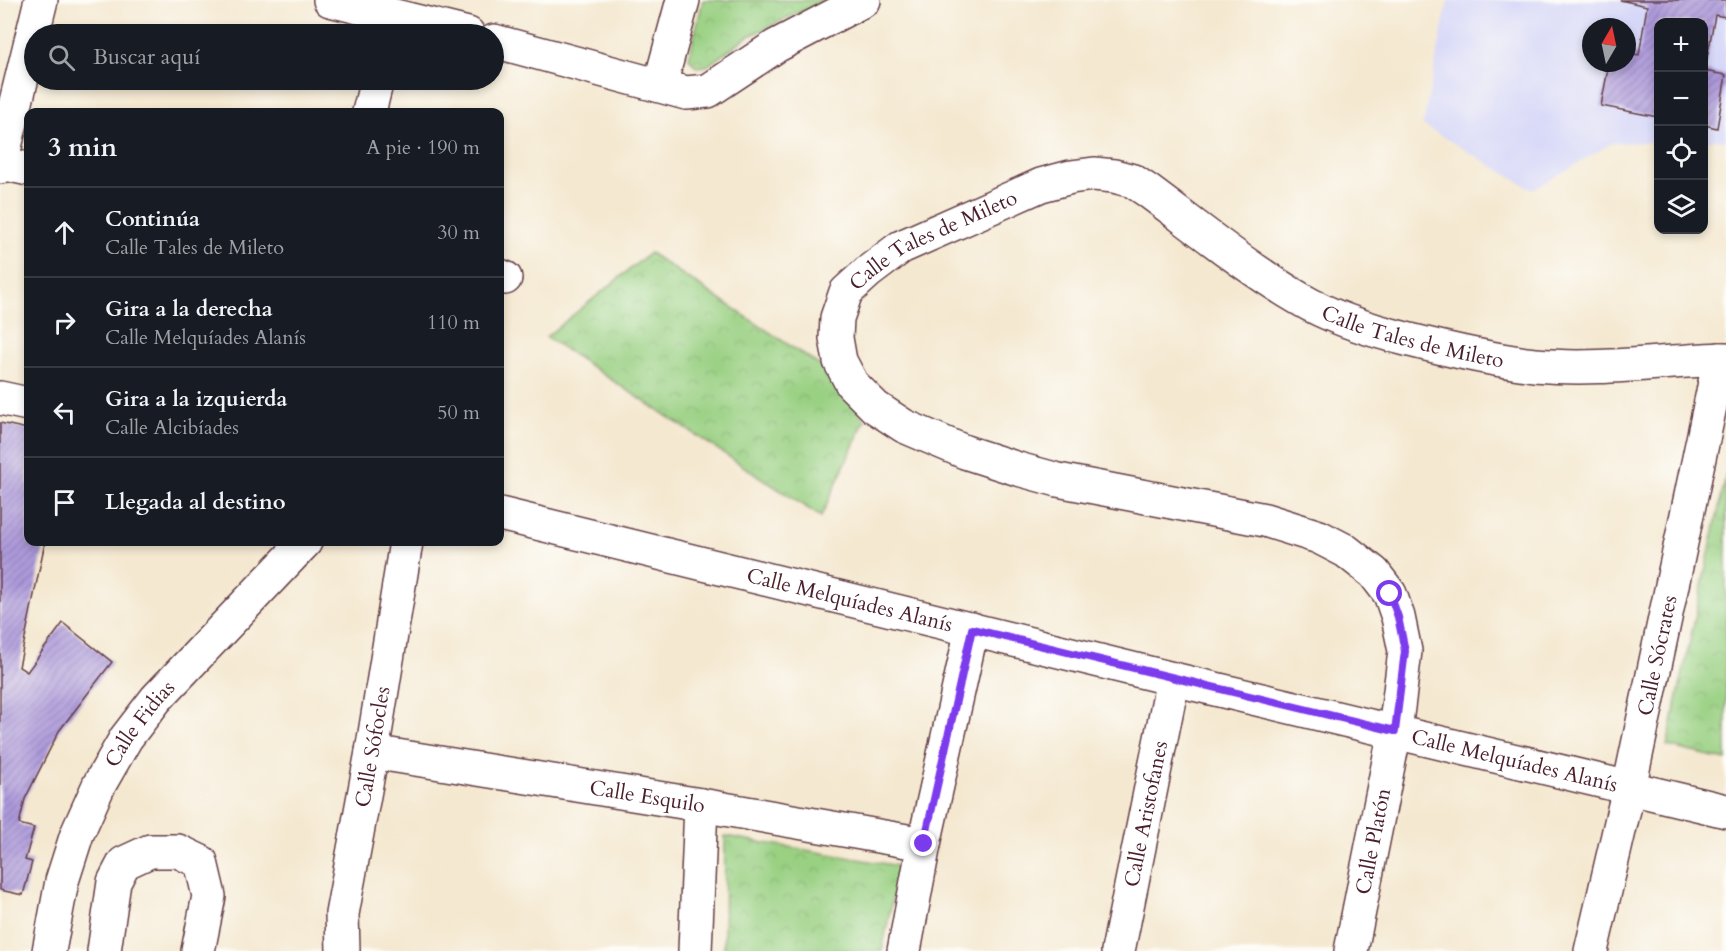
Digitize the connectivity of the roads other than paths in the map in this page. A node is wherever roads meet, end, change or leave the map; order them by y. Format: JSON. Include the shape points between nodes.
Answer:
{"nodes":[{"id":1,"x":41,"y":0,"type":"edge"},
{"id":2,"x":330,"y":0,"type":"edge"},
{"id":3,"x":683,"y":0,"type":"edge"},
{"id":4,"x":864,"y":0,"type":"edge"},
{"id":5,"x":392,"y":16,"type":"edge"},
{"id":6,"x":35,"y":24,"type":"edge"},
{"id":7,"x":426,"y":24,"type":"edge"},
{"id":8,"x":504,"y":44,"type":"edge"},
{"id":9,"x":24,"y":68,"type":"edge"},
{"id":10,"x":660,"y":85,"type":"junction"},
{"id":11,"x":374,"y":90,"type":"edge"},
{"id":12,"x":370,"y":108,"type":"edge"},
{"id":13,"x":0,"y":165,"type":"edge"},
{"id":14,"x":24,"y":168,"type":"edge"},
{"id":15,"x":1723,"y":359,"type":"edge"},
{"id":16,"x":0,"y":398,"type":"edge"},
{"id":17,"x":24,"y":403,"type":"edge"},
{"id":18,"x":504,"y":515,"type":"edge"},
{"id":19,"x":301,"y":546,"type":"edge"},
{"id":20,"x":405,"y":546,"type":"edge"},
{"id":21,"x":972,"y":629,"type":"junction"},
{"id":22,"x":1173,"y":679,"type":"junction"},
{"id":23,"x":1395,"y":731,"type":"junction"},
{"id":24,"x":372,"y":752,"type":"junction"},
{"id":25,"x":1629,"y":788,"type":"junction"},
{"id":26,"x":701,"y":805,"type":"junction"},
{"id":27,"x":1726,"y":811,"type":"edge"},
{"id":28,"x":924,"y":844,"type":"junction"},
{"id":29,"x":49,"y":951,"type":"edge"},
{"id":30,"x":104,"y":951,"type":"edge"},
{"id":31,"x":198,"y":951,"type":"edge"},
{"id":32,"x":343,"y":951,"type":"edge"},
{"id":33,"x":695,"y":951,"type":"edge"},
{"id":34,"x":904,"y":951,"type":"edge"},
{"id":35,"x":1118,"y":951,"type":"edge"},
{"id":36,"x":1351,"y":951,"type":"edge"},
{"id":37,"x":1591,"y":951,"type":"edge"}],
"edges":[{"from":1,"to":6,"type":"street"},
{"from":2,"to":5,"type":"street"},
{"from":3,"to":10,"type":"street"},
{"from":4,"to":10,"type":"street","via":[[776,46],[708,91],[686,93]]},
{"from":5,"to":7,"type":"street"},
{"from":8,"to":10,"type":"street"},
{"from":9,"to":13,"type":"street"},
{"from":11,"to":12,"type":"street"},
{"from":13,"to":14,"type":"street"},
{"from":15,"to":23,"type":"street","name":"Calle Tales de Mileto","via":[[1591,367],[1536,365],[1476,356],[1380,332],[1302,300],[1133,181],[1094,174],[1041,185],[901,247],[846,292],[837,318],[840,361],[852,384],[875,407],[904,426],[965,452],[1058,480],[1265,520],[1319,537],[1346,551],[1374,573],[1390,594],[1405,651]]},
{"from":15,"to":25,"type":"street","name":"Calle Sócrates"},
{"from":16,"to":17,"type":"street"},
{"from":18,"to":21,"type":"street","name":"Calle Melquíades Alanís"},
{"from":19,"to":29,"type":"street","name":"Calle Fidias","via":[[156,699],[126,738],[77,834],[62,881]]},
{"from":20,"to":24,"type":"street","name":"Calle Sófocles"},
{"from":21,"to":22,"type":"street","name":"Calle Melquíades Alanís"},
{"from":21,"to":28,"type":"street"},
{"from":22,"to":23,"type":"street","name":"Calle Melquíades Alanís"},
{"from":22,"to":35,"type":"street","name":"Calle Aristofanes"},
{"from":23,"to":25,"type":"street","name":"Calle Melquíades Alanís"},
{"from":23,"to":36,"type":"street","name":"Calle Platón"},
{"from":24,"to":26,"type":"street","name":"Calle Esquilo"},
{"from":24,"to":32,"type":"street","name":"Calle Sófocles","via":[[342,914]]},
{"from":25,"to":27,"type":"street","name":"Calle Melquíades Alanís"},
{"from":25,"to":37,"type":"street","name":"Calle Sócrates"},
{"from":26,"to":28,"type":"street","name":"Calle Esquilo"},
{"from":26,"to":33,"type":"street"},
{"from":28,"to":34,"type":"street"},
{"from":30,"to":31,"type":"street","via":[[114,882],[124,862],[150,850],[178,851],[201,862],[209,896]]}]}
